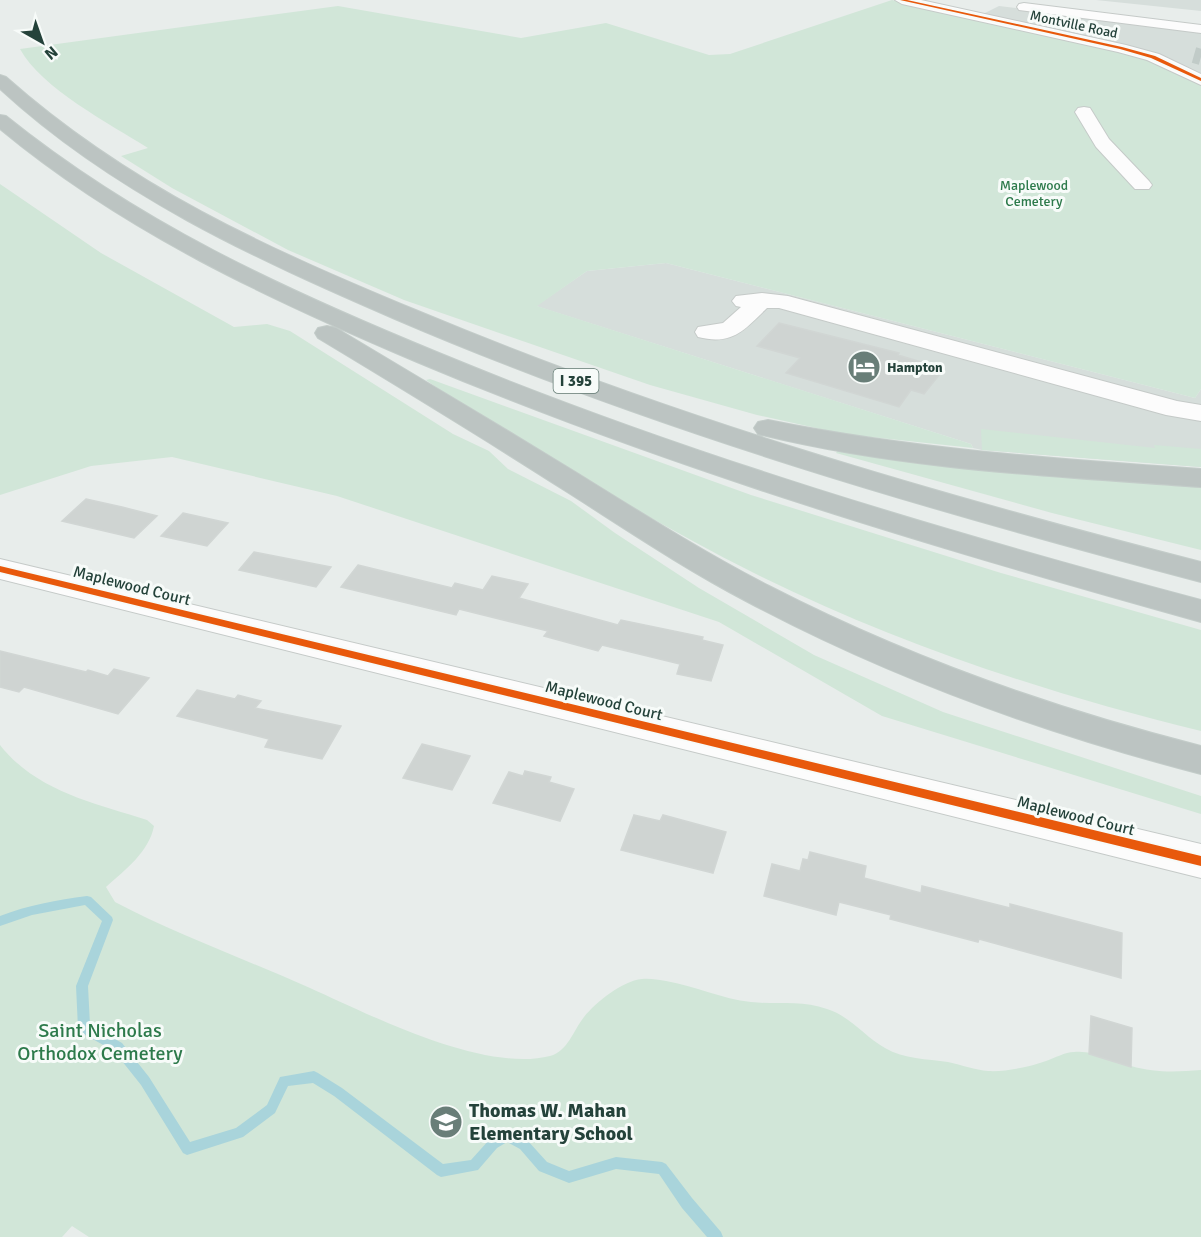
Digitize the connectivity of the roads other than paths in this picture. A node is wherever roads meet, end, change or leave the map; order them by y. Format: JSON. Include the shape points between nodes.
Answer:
{"nodes":[{"id":1,"x":902,"y":0,"type":"edge"},
{"id":2,"x":992,"y":4,"type":"dead end"},
{"id":3,"x":1014,"y":6,"type":"dead end"},
{"id":4,"x":959,"y":13,"type":"junction"},
{"id":5,"x":1201,"y":29,"type":"tunnel mouth"},
{"id":6,"x":1201,"y":35,"type":"tunnel mouth"},
{"id":7,"x":1199,"y":75,"type":"edge"},
{"id":8,"x":0,"y":81,"type":"edge"},
{"id":9,"x":1084,"y":112,"type":"dead end"},
{"id":10,"x":0,"y":120,"type":"edge"},
{"id":11,"x":1142,"y":184,"type":"dead end"},
{"id":12,"x":253,"y":279,"type":"junction"},
{"id":13,"x":707,"y":332,"type":"dead end"},
{"id":14,"x":579,"y":382,"type":"junction"},
{"id":15,"x":1201,"y":413,"type":"edge"},
{"id":16,"x":1201,"y":478,"type":"edge"},
{"id":17,"x":0,"y":569,"type":"edge"},
{"id":18,"x":1201,"y":572,"type":"edge"},
{"id":19,"x":1201,"y":611,"type":"edge"},
{"id":20,"x":1201,"y":760,"type":"edge"},
{"id":21,"x":1201,"y":861,"type":"edge"}],
"edges":[{"from":1,"to":4,"type":"street","name":"Montville Road"},
{"from":2,"to":4,"type":"street"},
{"from":3,"to":5,"type":"street"},
{"from":4,"to":7,"type":"street","name":"Montville Road","via":[[1121,48]]},
{"from":6,"to":7,"type":"street","via":[[1157,29],[1165,47]]},
{"from":8,"to":14,"type":"highway","number":"I 395","via":[[37,115],[79,145],[214,226],[372,301]]},
{"from":9,"to":11,"type":"street","via":[[1094,134],[1113,158]]},
{"from":10,"to":12,"type":"highway","number":"I 395","via":[[105,197]]},
{"from":12,"to":19,"type":"highway","number":"I 395","via":[[448,366],[664,447],[938,536]]},
{"from":12,"to":20,"type":"highway","via":[[292,312],[689,555],[800,615],[891,658],[982,694]]},
{"from":13,"to":15,"type":"street","via":[[730,330],[753,300],[780,301],[1175,410]]},
{"from":14,"to":16,"type":"highway","via":[[862,446],[964,459]]},
{"from":14,"to":18,"type":"highway","number":"I 395","via":[[851,473]]},
{"from":17,"to":21,"type":"street","name":"Maplewood Court"}]}
